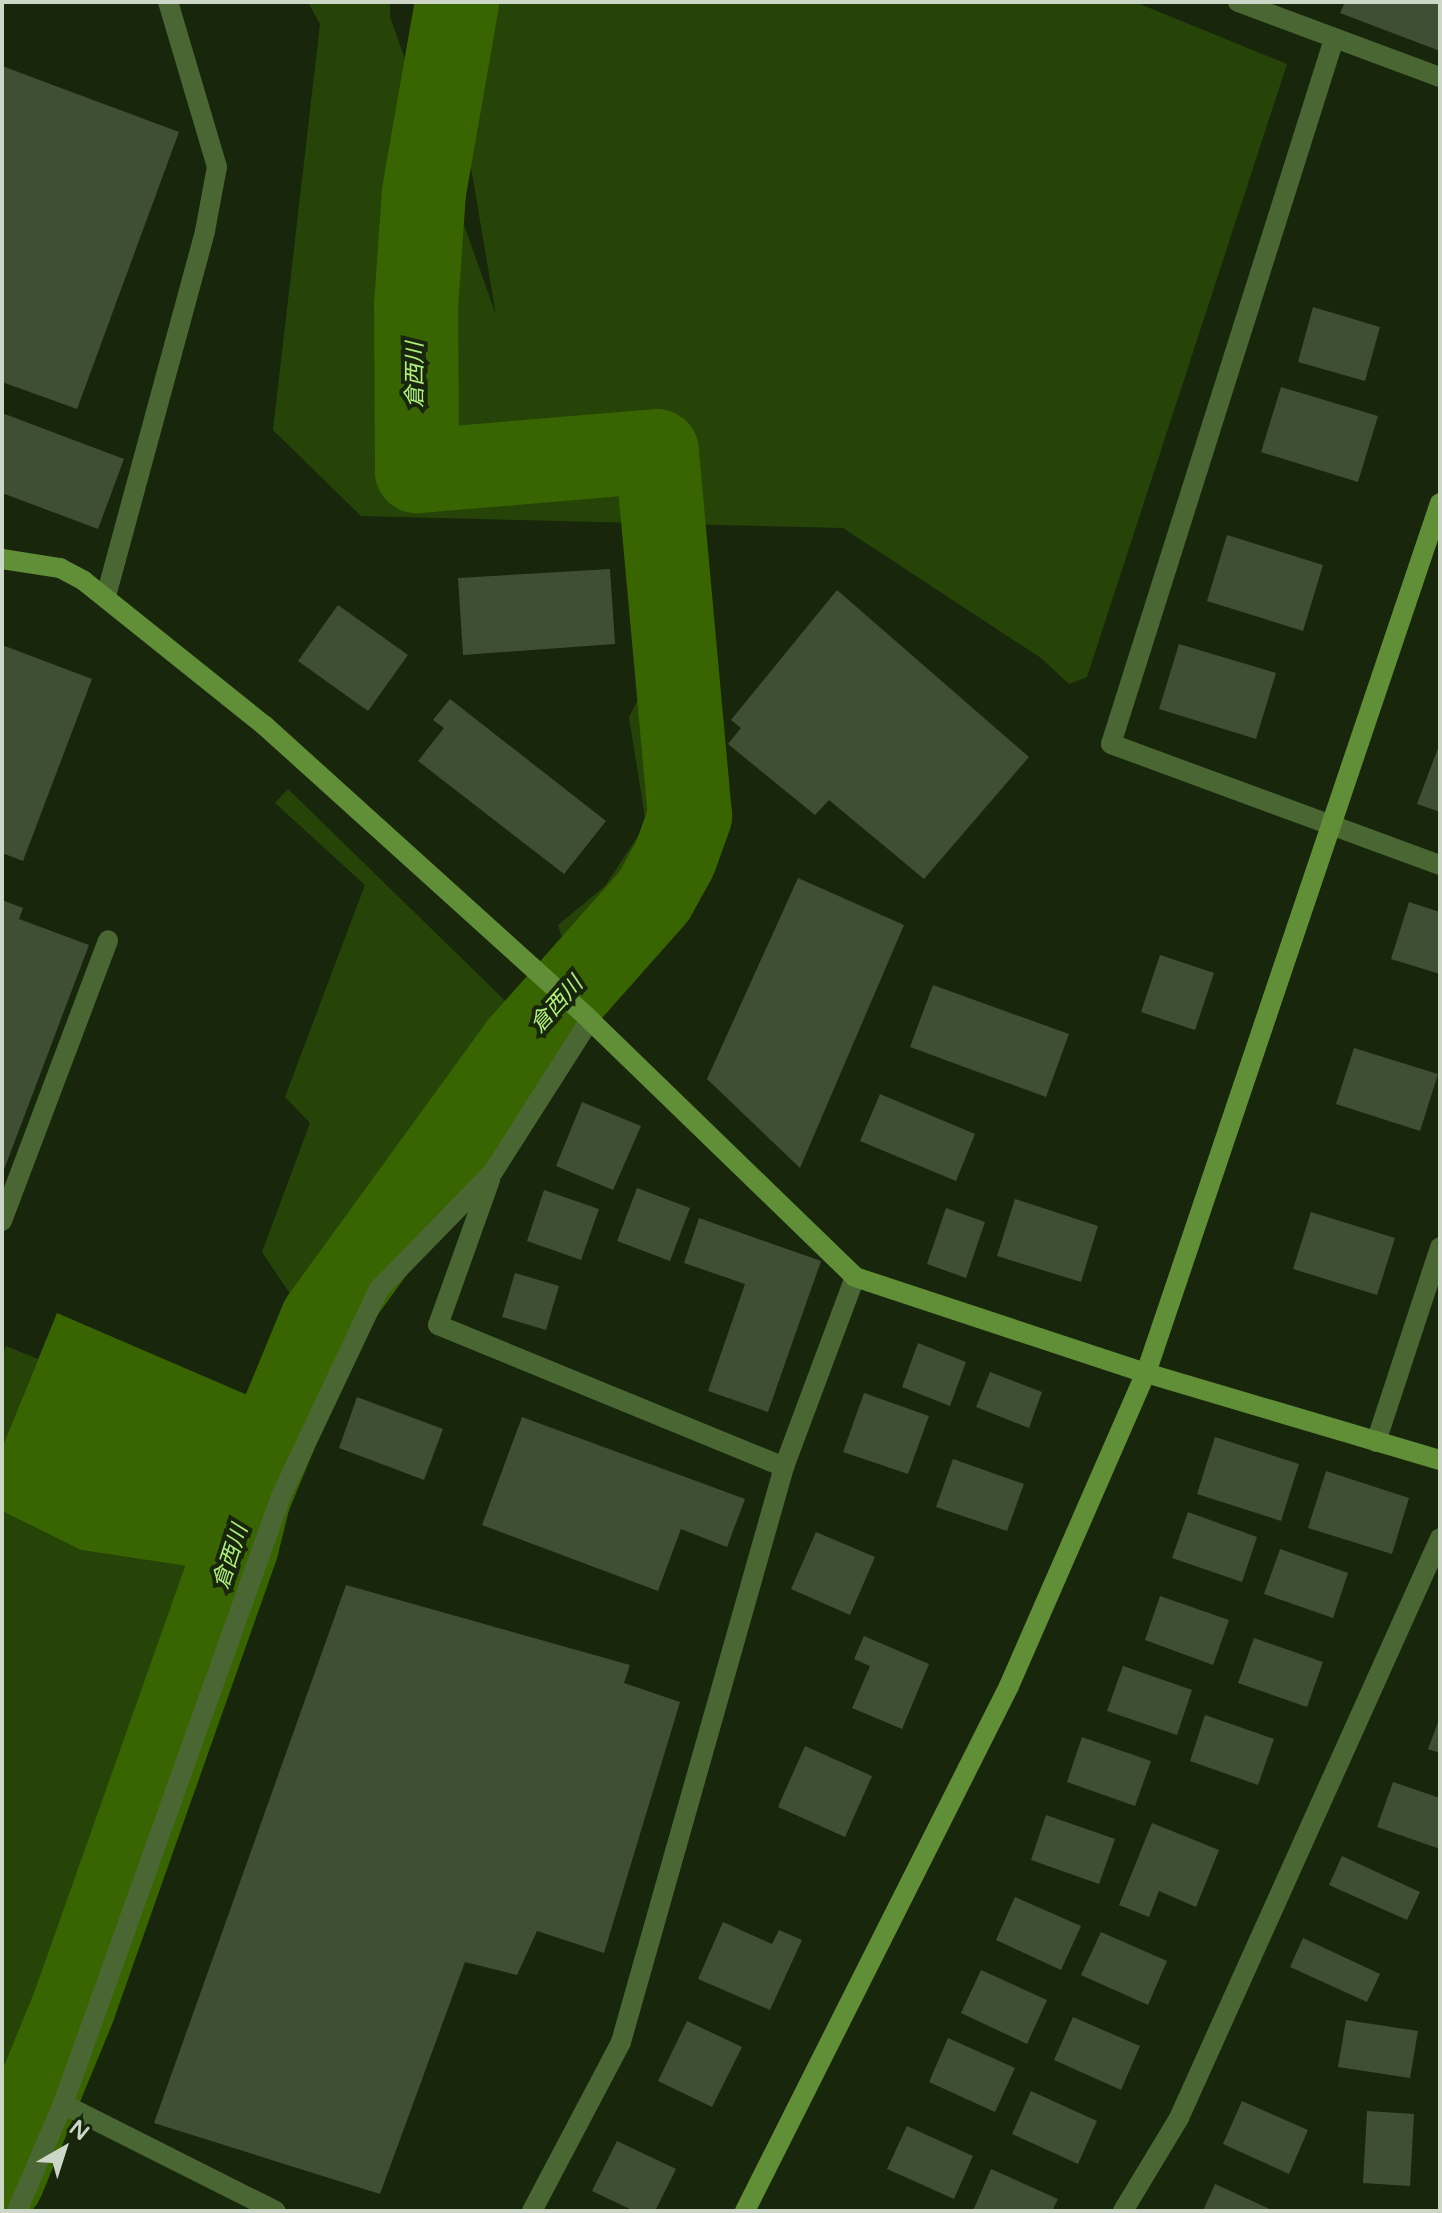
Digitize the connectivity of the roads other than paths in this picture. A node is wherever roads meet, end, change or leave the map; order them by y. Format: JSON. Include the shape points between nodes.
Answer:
{"nodes":[{"id":1,"x":168,"y":2,"type":"edge"},
{"id":2,"x":1238,"y":2,"type":"edge"},
{"id":3,"x":1334,"y":39,"type":"junction"},
{"id":4,"x":1440,"y":77,"type":"edge"},
{"id":5,"x":1440,"y":503,"type":"edge"},
{"id":6,"x":2,"y":559,"type":"edge"},
{"id":7,"x":106,"y":596,"type":"junction"},
{"id":8,"x":1335,"y":826,"type":"junction"},
{"id":9,"x":1440,"y":865,"type":"edge"},
{"id":10,"x":108,"y":940,"type":"dead end"},
{"id":11,"x":590,"y":1020,"type":"junction"},
{"id":12,"x":493,"y":1172,"type":"junction"},
{"id":13,"x":2,"y":1221,"type":"edge"},
{"id":14,"x":1440,"y":1247,"type":"edge"},
{"id":15,"x":855,"y":1277,"type":"junction"},
{"id":16,"x":1146,"y":1373,"type":"junction"},
{"id":17,"x":1376,"y":1442,"type":"junction"},
{"id":18,"x":1440,"y":1460,"type":"edge"},
{"id":19,"x":784,"y":1467,"type":"junction"},
{"id":20,"x":1440,"y":1538,"type":"edge"},
{"id":21,"x":63,"y":2104,"type":"junction"},
{"id":22,"x":17,"y":2211,"type":"edge"},
{"id":23,"x":276,"y":2211,"type":"edge"},
{"id":24,"x":532,"y":2211,"type":"edge"},
{"id":25,"x":745,"y":2211,"type":"edge"},
{"id":26,"x":1123,"y":2211,"type":"edge"}],
"edges":[{"from":1,"to":7,"type":"street","via":[[217,167],[205,231]]},
{"from":2,"to":3,"type":"street"},
{"from":3,"to":4,"type":"street"},
{"from":3,"to":8,"type":"street","via":[[1111,744]]},
{"from":5,"to":8,"type":"street"},
{"from":6,"to":7,"type":"street","via":[[60,568]]},
{"from":7,"to":11,"type":"street","via":[[264,725]]},
{"from":8,"to":9,"type":"street"},
{"from":8,"to":16,"type":"street"},
{"from":10,"to":13,"type":"street"},
{"from":11,"to":12,"type":"street"},
{"from":11,"to":15,"type":"street"},
{"from":12,"to":19,"type":"street","via":[[438,1325]]},
{"from":12,"to":21,"type":"street","via":[[379,1289],[281,1496]]},
{"from":14,"to":17,"type":"street"},
{"from":15,"to":16,"type":"street"},
{"from":15,"to":19,"type":"street"},
{"from":16,"to":17,"type":"street"},
{"from":16,"to":25,"type":"street","via":[[1009,1686]]},
{"from":17,"to":18,"type":"street"},
{"from":19,"to":24,"type":"street","via":[[621,2042]]},
{"from":20,"to":26,"type":"street","via":[[1179,2118]]},
{"from":21,"to":22,"type":"street"},
{"from":21,"to":23,"type":"street"}]}
